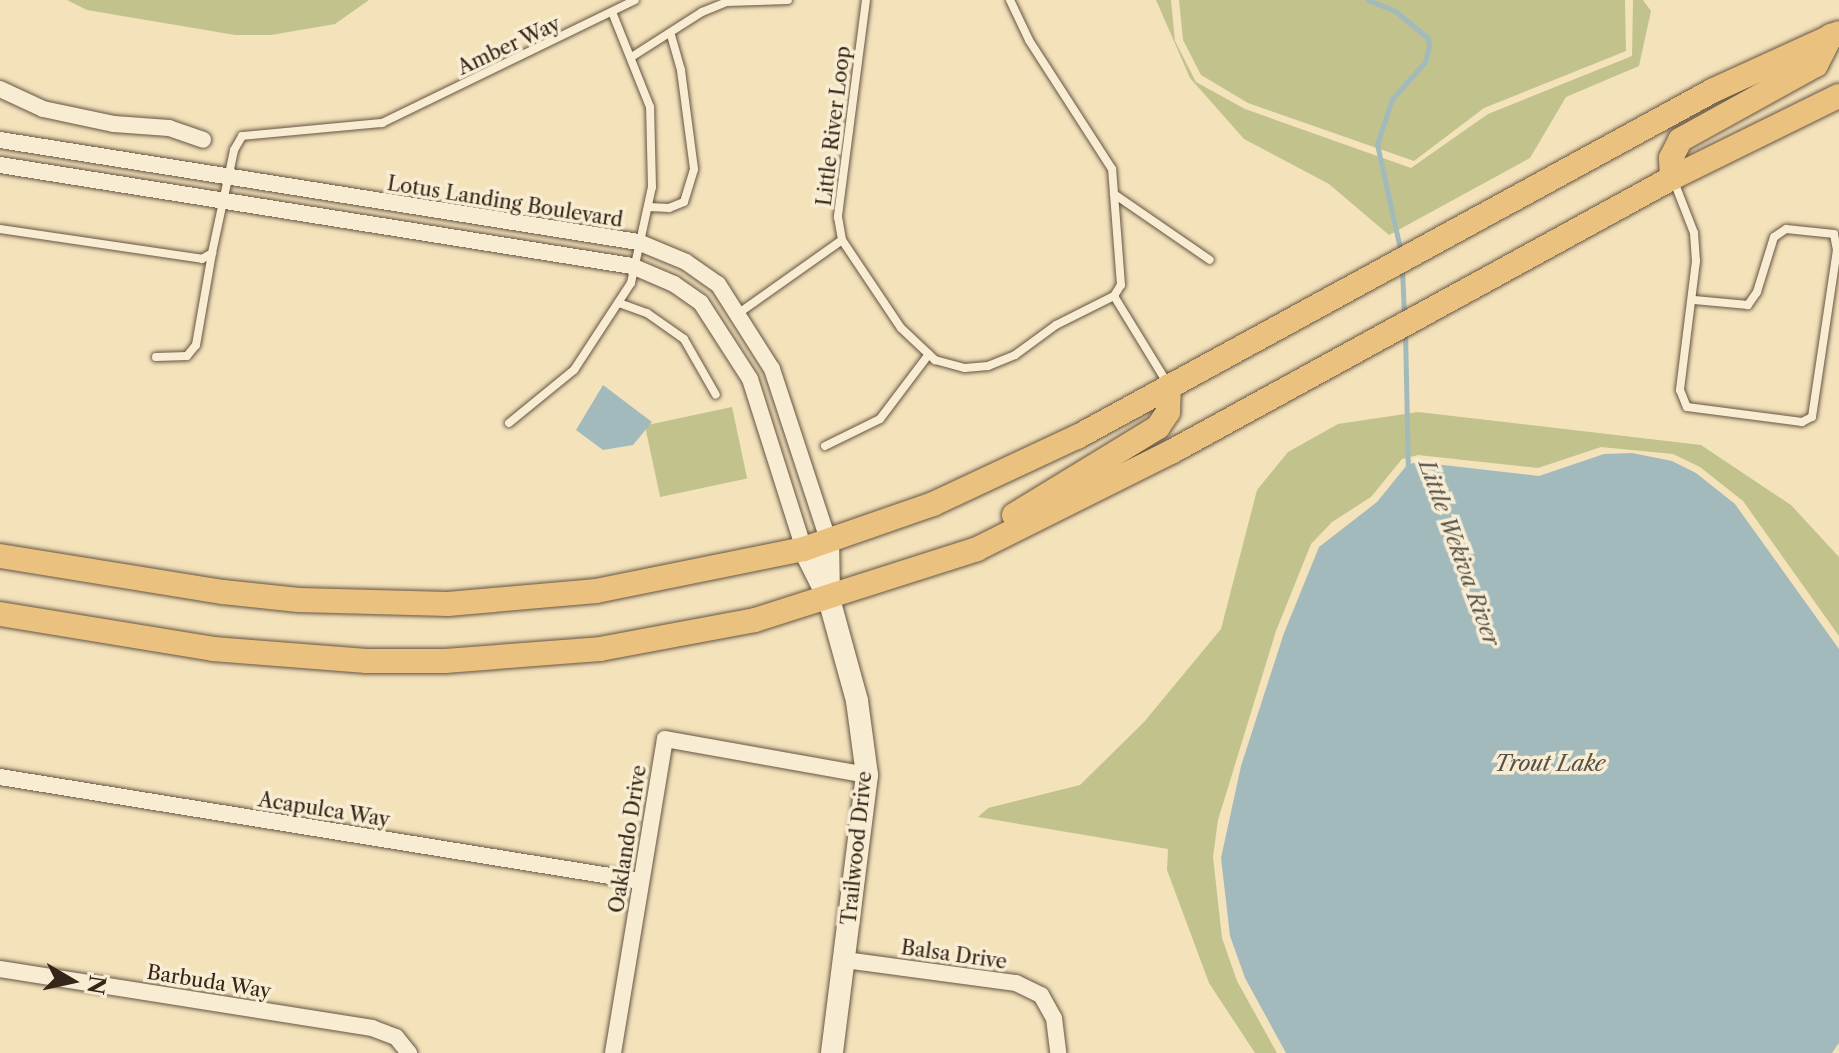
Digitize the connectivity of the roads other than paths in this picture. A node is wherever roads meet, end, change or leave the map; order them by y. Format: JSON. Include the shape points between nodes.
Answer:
{"nodes":[{"id":1,"x":635,"y":0,"type":"edge"},
{"id":2,"x":788,"y":0,"type":"edge"},
{"id":3,"x":866,"y":0,"type":"edge"},
{"id":4,"x":1010,"y":0,"type":"edge"},
{"id":5,"x":612,"y":12,"type":"junction"},
{"id":6,"x":1835,"y":35,"type":"edge"},
{"id":7,"x":671,"y":36,"type":"junction"},
{"id":8,"x":633,"y":56,"type":"junction"},
{"id":9,"x":0,"y":89,"type":"edge"},
{"id":10,"x":1839,"y":96,"type":"edge"},
{"id":11,"x":0,"y":140,"type":"edge"},
{"id":12,"x":203,"y":140,"type":"dead end"},
{"id":13,"x":0,"y":165,"type":"edge"},
{"id":14,"x":228,"y":177,"type":"junction"},
{"id":15,"x":1672,"y":178,"type":"junction"},
{"id":16,"x":1114,"y":194,"type":"junction"},
{"id":17,"x":225,"y":201,"type":"junction"},
{"id":18,"x":648,"y":207,"type":"junction"},
{"id":19,"x":0,"y":229,"type":"edge"},
{"id":20,"x":842,"y":240,"type":"junction"},
{"id":21,"x":638,"y":242,"type":"junction"},
{"id":22,"x":212,"y":253,"type":"junction"},
{"id":23,"x":1210,"y":260,"type":"dead end"},
{"id":24,"x":632,"y":266,"type":"junction"},
{"id":25,"x":1114,"y":296,"type":"junction"},
{"id":26,"x":1694,"y":300,"type":"junction"},
{"id":27,"x":619,"y":303,"type":"junction"},
{"id":28,"x":739,"y":313,"type":"junction"},
{"id":29,"x":929,"y":354,"type":"junction"},
{"id":30,"x":156,"y":357,"type":"dead end"},
{"id":31,"x":1169,"y":386,"type":"junction"},
{"id":32,"x":716,"y":395,"type":"dead end"},
{"id":33,"x":509,"y":423,"type":"dead end"},
{"id":34,"x":825,"y":446,"type":"dead end"},
{"id":35,"x":828,"y":539,"type":"junction"},
{"id":36,"x":804,"y":549,"type":"junction"},
{"id":37,"x":977,"y":549,"type":"junction"},
{"id":38,"x":0,"y":556,"type":"edge"},
{"id":39,"x":829,"y":599,"type":"junction"},
{"id":40,"x":0,"y":614,"type":"edge"},
{"id":41,"x":867,"y":775,"type":"junction"},
{"id":42,"x":0,"y":777,"type":"edge"},
{"id":43,"x":641,"y":881,"type":"junction"},
{"id":44,"x":845,"y":960,"type":"junction"},
{"id":45,"x":0,"y":969,"type":"edge"},
{"id":46,"x":408,"y":1050,"type":"edge"},
{"id":47,"x":613,"y":1053,"type":"edge"},
{"id":48,"x":832,"y":1053,"type":"edge"},
{"id":49,"x":1058,"y":1053,"type":"edge"}],
"edges":[{"from":1,"to":5,"type":"lane","name":"Amber Way"},
{"from":2,"to":7,"type":"lane","via":[[727,2],[702,12]]},
{"from":3,"to":20,"type":"lane","name":"Little River Loop","via":[[838,217]]},
{"from":4,"to":16,"type":"lane","via":[[1029,40],[1093,133],[1112,169]]},
{"from":5,"to":8,"type":"lane"},
{"from":5,"to":14,"type":"lane","name":"Amber Way","via":[[382,123],[242,136]]},
{"from":6,"to":15,"type":"main road","via":[[1816,65],[1680,140],[1671,158]]},
{"from":6,"to":31,"type":"main road","via":[[1714,90]]},
{"from":7,"to":8,"type":"lane"},
{"from":7,"to":18,"type":"lane","via":[[681,70],[694,169],[684,202]]},
{"from":8,"to":18,"type":"lane","via":[[650,107]]},
{"from":9,"to":12,"type":"street","via":[[43,109],[114,124],[169,128]]},
{"from":10,"to":15,"type":"main road"},
{"from":11,"to":14,"type":"street","name":"Lotus Landing Boulevard"},
{"from":13,"to":17,"type":"street"},
{"from":14,"to":17,"type":"lane"},
{"from":14,"to":21,"type":"street","name":"Lotus Landing Boulevard"},
{"from":15,"to":26,"type":"lane","via":[[1694,233]]},
{"from":15,"to":37,"type":"main road","via":[[1171,452]]},
{"from":16,"to":23,"type":"lane"},
{"from":16,"to":25,"type":"lane","via":[[1121,285]]},
{"from":17,"to":22,"type":"lane"},
{"from":17,"to":24,"type":"street"},
{"from":18,"to":21,"type":"lane"},
{"from":19,"to":22,"type":"lane","via":[[177,258],[202,259]]},
{"from":20,"to":28,"type":"lane"},
{"from":20,"to":29,"type":"lane","via":[[901,328]]},
{"from":21,"to":24,"type":"lane"},
{"from":21,"to":28,"type":"street","name":"Lotus Landing Boulevard","via":[[686,262],[718,284]]},
{"from":22,"to":30,"type":"lane","via":[[196,345],[187,356]]},
{"from":24,"to":27,"type":"lane","via":[[631,283]]},
{"from":24,"to":36,"type":"street","via":[[701,303],[750,379]]},
{"from":25,"to":29,"type":"lane","via":[[988,366],[965,368]]},
{"from":25,"to":31,"type":"lane"},
{"from":26,"to":26,"type":"lane","via":[[1680,390],[1687,407],[1802,422],[1812,417],[1837,250],[1834,234],[1786,229],[1774,237],[1748,305]]},
{"from":27,"to":32,"type":"lane","via":[[647,313],[684,339]]},
{"from":27,"to":33,"type":"lane","via":[[574,370]]},
{"from":28,"to":35,"type":"street","name":"Lotus Landing Boulevard","via":[[772,369]]},
{"from":29,"to":34,"type":"lane","via":[[880,419]]},
{"from":31,"to":35,"type":"main road","via":[[986,482]]},
{"from":31,"to":37,"type":"main road","via":[[1168,412],[1158,427],[1015,514]]},
{"from":35,"to":36,"type":"main road"},
{"from":35,"to":39,"type":"street","name":"Trailwood Drive"},
{"from":36,"to":38,"type":"main road","via":[[596,591],[448,604],[223,592]]},
{"from":36,"to":39,"type":"street","name":"Trailwood Drive"},
{"from":37,"to":39,"type":"main road"},
{"from":39,"to":40,"type":"main road","via":[[755,620],[616,646],[445,661],[307,658],[213,649]]},
{"from":39,"to":41,"type":"street","name":"Trailwood Drive","via":[[857,701]]},
{"from":41,"to":43,"type":"street","name":"Oaklando Drive","via":[[665,739]]},
{"from":41,"to":44,"type":"street","name":"Trailwood Drive"},
{"from":42,"to":43,"type":"street","name":"Acapulca Way"},
{"from":43,"to":47,"type":"street","name":"Oaklando Drive"},
{"from":44,"to":48,"type":"street","name":"Trailwood Drive"},
{"from":44,"to":49,"type":"street","name":"Balsa Drive","via":[[1016,983],[1041,995],[1054,1018]]},
{"from":45,"to":46,"type":"street","name":"Barbuda Way","via":[[372,1028]]}]}
